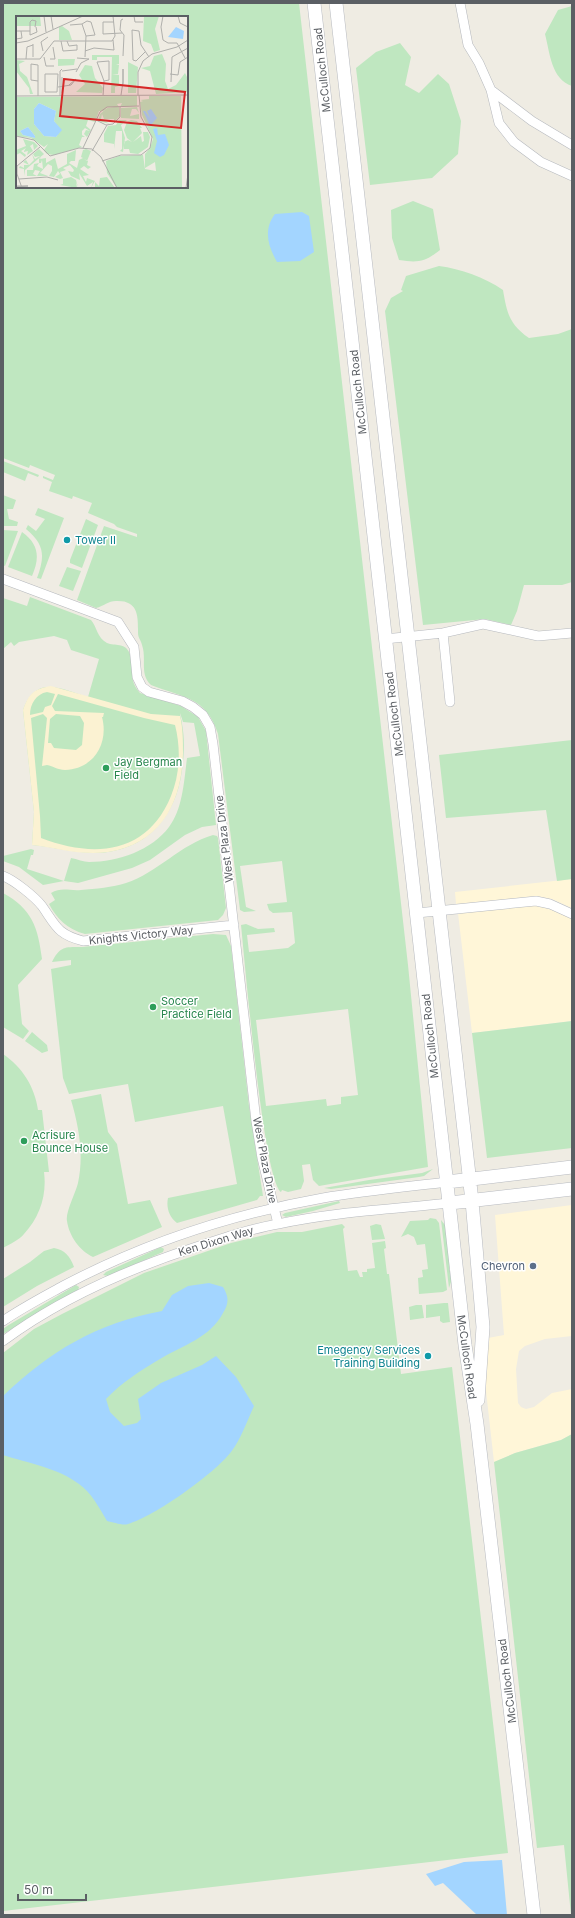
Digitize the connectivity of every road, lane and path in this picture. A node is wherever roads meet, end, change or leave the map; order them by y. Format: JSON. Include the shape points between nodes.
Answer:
{"nodes":[{"id":1,"x":314,"y":3,"type":"edge"},
{"id":2,"x":336,"y":3,"type":"edge"},
{"id":3,"x":460,"y":3,"type":"edge"},
{"id":4,"x":491,"y":90,"type":"junction"},
{"id":5,"x":572,"y":145,"type":"edge"},
{"id":6,"x":572,"y":176,"type":"edge"},
{"id":7,"x":3,"y":579,"type":"edge"},
{"id":8,"x":443,"y":633,"type":"junction"},
{"id":9,"x":572,"y":633,"type":"edge"},
{"id":10,"x":407,"y":636,"type":"junction"},
{"id":11,"x":385,"y":639,"type":"junction"},
{"id":12,"x":450,"y":702,"type":"dead end"},
{"id":13,"x":3,"y":876,"type":"edge"},
{"id":14,"x":438,"y":911,"type":"junction"},
{"id":15,"x":417,"y":914,"type":"junction"},
{"id":16,"x":572,"y":914,"type":"edge"},
{"id":17,"x":234,"y":925,"type":"junction"},
{"id":18,"x":572,"y":1167,"type":"edge"},
{"id":19,"x":469,"y":1179,"type":"junction"},
{"id":20,"x":447,"y":1182,"type":"junction"},
{"id":21,"x":572,"y":1189,"type":"edge"},
{"id":22,"x":472,"y":1201,"type":"junction"},
{"id":23,"x":450,"y":1203,"type":"junction"},
{"id":24,"x":274,"y":1209,"type":"junction"},
{"id":25,"x":278,"y":1224,"type":"junction"},
{"id":26,"x":3,"y":1322,"type":"edge"},
{"id":27,"x":483,"y":1327,"type":"junction"},
{"id":28,"x":3,"y":1341,"type":"edge"},
{"id":29,"x":464,"y":1345,"type":"junction"},
{"id":30,"x":477,"y":1424,"type":"junction"},
{"id":31,"x":534,"y":1915,"type":"edge"}],
"edges":[{"from":1,"to":11,"type":"main road","name":"McCulloch Road"},
{"from":2,"to":10,"type":"main road","name":"McCulloch Road"},
{"from":3,"to":4,"type":"street","via":[[468,45]]},
{"from":4,"to":5,"type":"street","via":[[532,122]]},
{"from":4,"to":6,"type":"street","via":[[499,124],[514,142],[541,162]]},
{"from":7,"to":17,"type":"street","name":"West Plaza Drive","via":[[118,622],[134,647],[137,677],[142,687],[149,692],[182,701],[203,715],[210,727],[213,744]]},
{"from":8,"to":9,"type":"street","via":[[483,624],[538,636]]},
{"from":8,"to":10,"type":"street"},
{"from":8,"to":12,"type":"street"},
{"from":10,"to":11,"type":"street"},
{"from":10,"to":14,"type":"main road","name":"McCulloch Road"},
{"from":11,"to":15,"type":"main road","name":"McCulloch Road"},
{"from":13,"to":17,"type":"street","name":"Knights Victory Way","via":[[10,878],[41,905],[61,932],[83,941]]},
{"from":14,"to":15,"type":"street"},
{"from":14,"to":16,"type":"street","via":[[536,901]]},
{"from":14,"to":19,"type":"main road","name":"McCulloch Road"},
{"from":15,"to":20,"type":"main road","name":"McCulloch Road"},
{"from":17,"to":24,"type":"street","name":"West Plaza Drive","via":[[256,1121]]},
{"from":18,"to":19,"type":"main road"},
{"from":19,"to":20,"type":"main road"},
{"from":19,"to":22,"type":"main road","name":"McCulloch Road"},
{"from":20,"to":23,"type":"main road","name":"McCulloch Road"},
{"from":20,"to":24,"type":"street","name":"Ken Dixon Way","via":[[365,1191]]},
{"from":21,"to":22,"type":"main road"},
{"from":22,"to":23,"type":"main road"},
{"from":22,"to":27,"type":"main road","name":"McCulloch Road"},
{"from":23,"to":25,"type":"street","name":"Ken Dixon Way"},
{"from":23,"to":29,"type":"main road","name":"McCulloch Road"},
{"from":24,"to":25,"type":"street","name":"West Plaza Drive"},
{"from":24,"to":26,"type":"street","name":"Ken Dixon Way","via":[[204,1228],[131,1253],[90,1271]]},
{"from":25,"to":28,"type":"street","name":"Ken Dixon Way","via":[[229,1236],[148,1263],[47,1312]]},
{"from":27,"to":29,"type":"main road"},
{"from":27,"to":30,"type":"main road","name":"McCulloch Road"},
{"from":29,"to":30,"type":"main road","name":"McCulloch Road"},
{"from":30,"to":31,"type":"main road","name":"McCulloch Road"}]}
